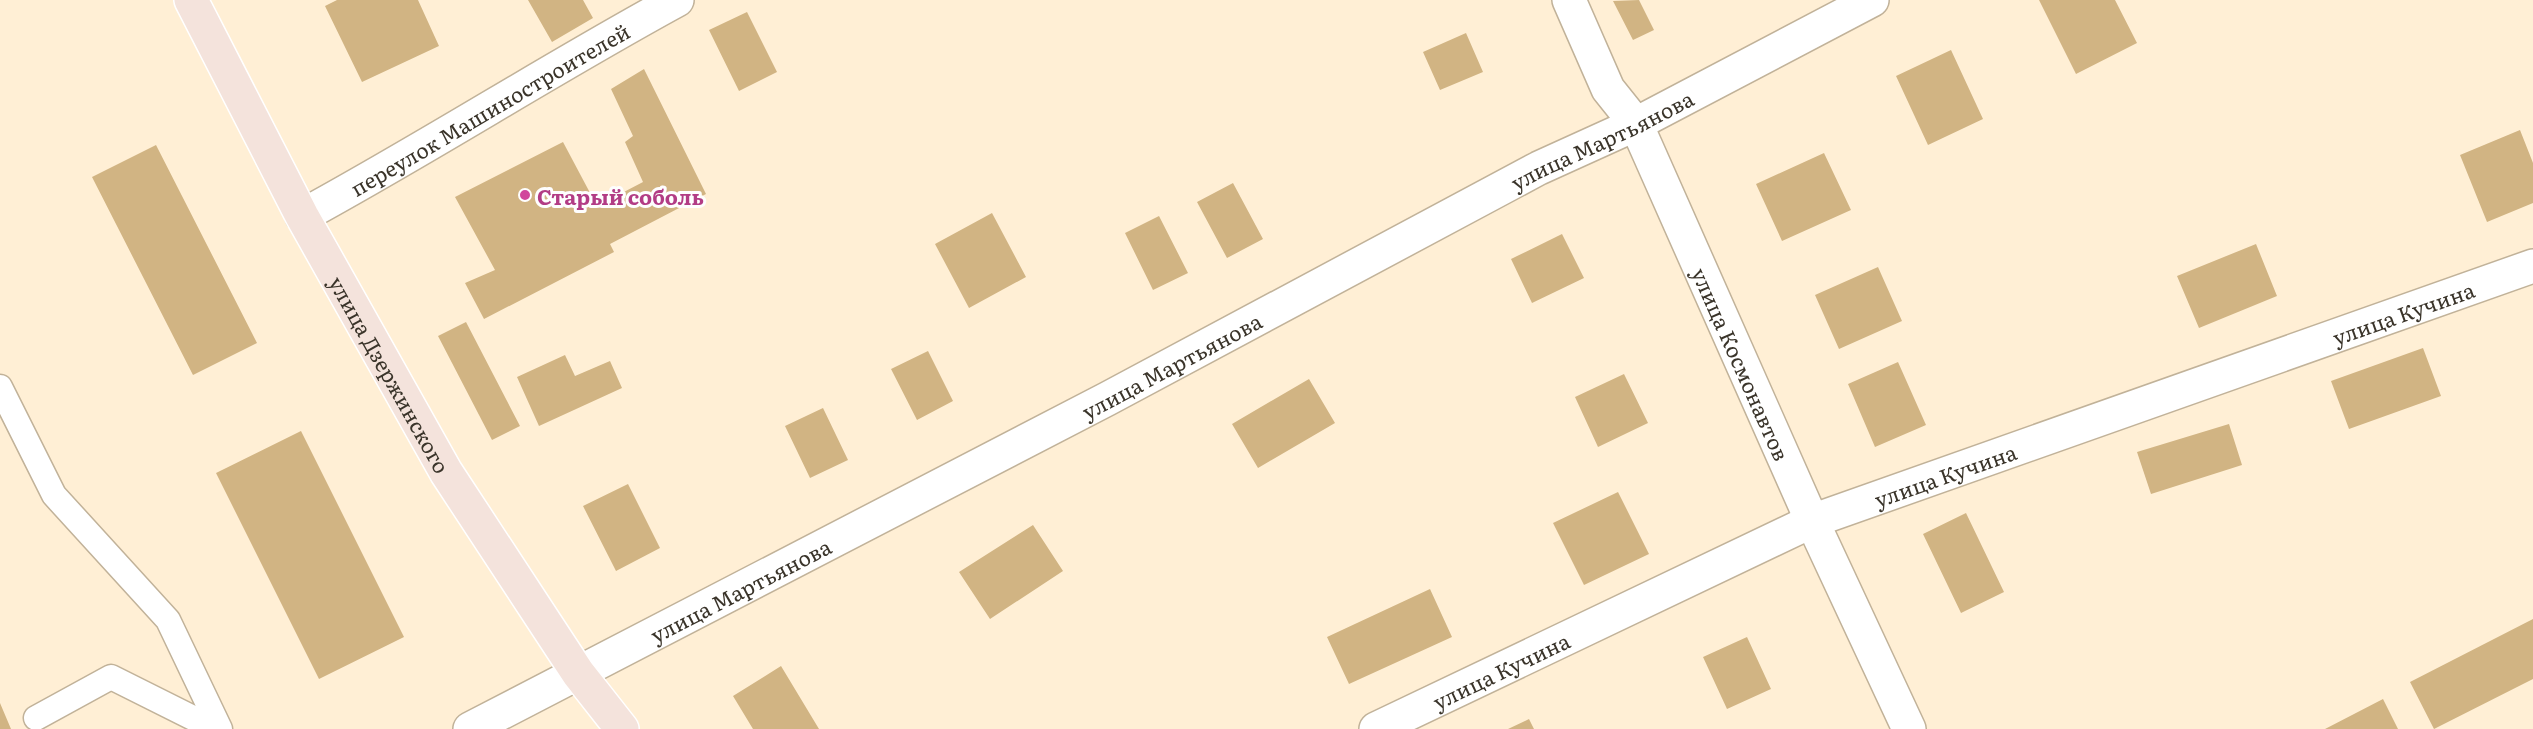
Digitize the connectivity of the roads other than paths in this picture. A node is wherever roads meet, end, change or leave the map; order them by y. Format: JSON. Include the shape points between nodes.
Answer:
{"nodes":[{"id":1,"x":191,"y":0,"type":"edge"},
{"id":2,"x":677,"y":0,"type":"edge"},
{"id":3,"x":1569,"y":0,"type":"edge"},
{"id":4,"x":1872,"y":0,"type":"edge"},
{"id":5,"x":1636,"y":124,"type":"junction"},
{"id":6,"x":302,"y":216,"type":"junction"},
{"id":7,"x":2533,"y":266,"type":"edge"},
{"id":8,"x":0,"y":387,"type":"edge"},
{"id":9,"x":1812,"y":521,"type":"junction"},
{"id":10,"x":578,"y":673,"type":"junction"},
{"id":11,"x":36,"y":718,"type":"dead end"},
{"id":12,"x":215,"y":729,"type":"edge"},
{"id":13,"x":220,"y":729,"type":"edge"},
{"id":14,"x":470,"y":729,"type":"edge"},
{"id":15,"x":622,"y":729,"type":"edge"},
{"id":16,"x":1376,"y":729,"type":"edge"},
{"id":17,"x":1909,"y":729,"type":"edge"}],
"edges":[{"from":1,"to":6,"type":"main road","name":"улица Дзержинского"},
{"from":2,"to":6,"type":"street","name":"переулок Машиностроителей"},
{"from":3,"to":5,"type":"street","name":"улица Космонавтов","via":[[1608,89]]},
{"from":4,"to":5,"type":"street","name":"улица Мартьянова"},
{"from":5,"to":9,"type":"street","name":"улица Космонавтов"},
{"from":5,"to":10,"type":"street","name":"улица Мартьянова","via":[[1539,168],[1107,399]]},
{"from":6,"to":10,"type":"main road","name":"улица Дзержинского","via":[[446,471]]},
{"from":7,"to":9,"type":"street","name":"улица Кучина"},
{"from":8,"to":13,"type":"lane","via":[[54,495],[168,620]]},
{"from":9,"to":16,"type":"street","name":"улица Кучина"},
{"from":9,"to":17,"type":"street","name":"улица Космонавтов"},
{"from":10,"to":14,"type":"street","name":"улица Мартьянова"},
{"from":10,"to":15,"type":"main road","name":"улица Дзержинского"},
{"from":11,"to":12,"type":"lane","via":[[111,677]]}]}
